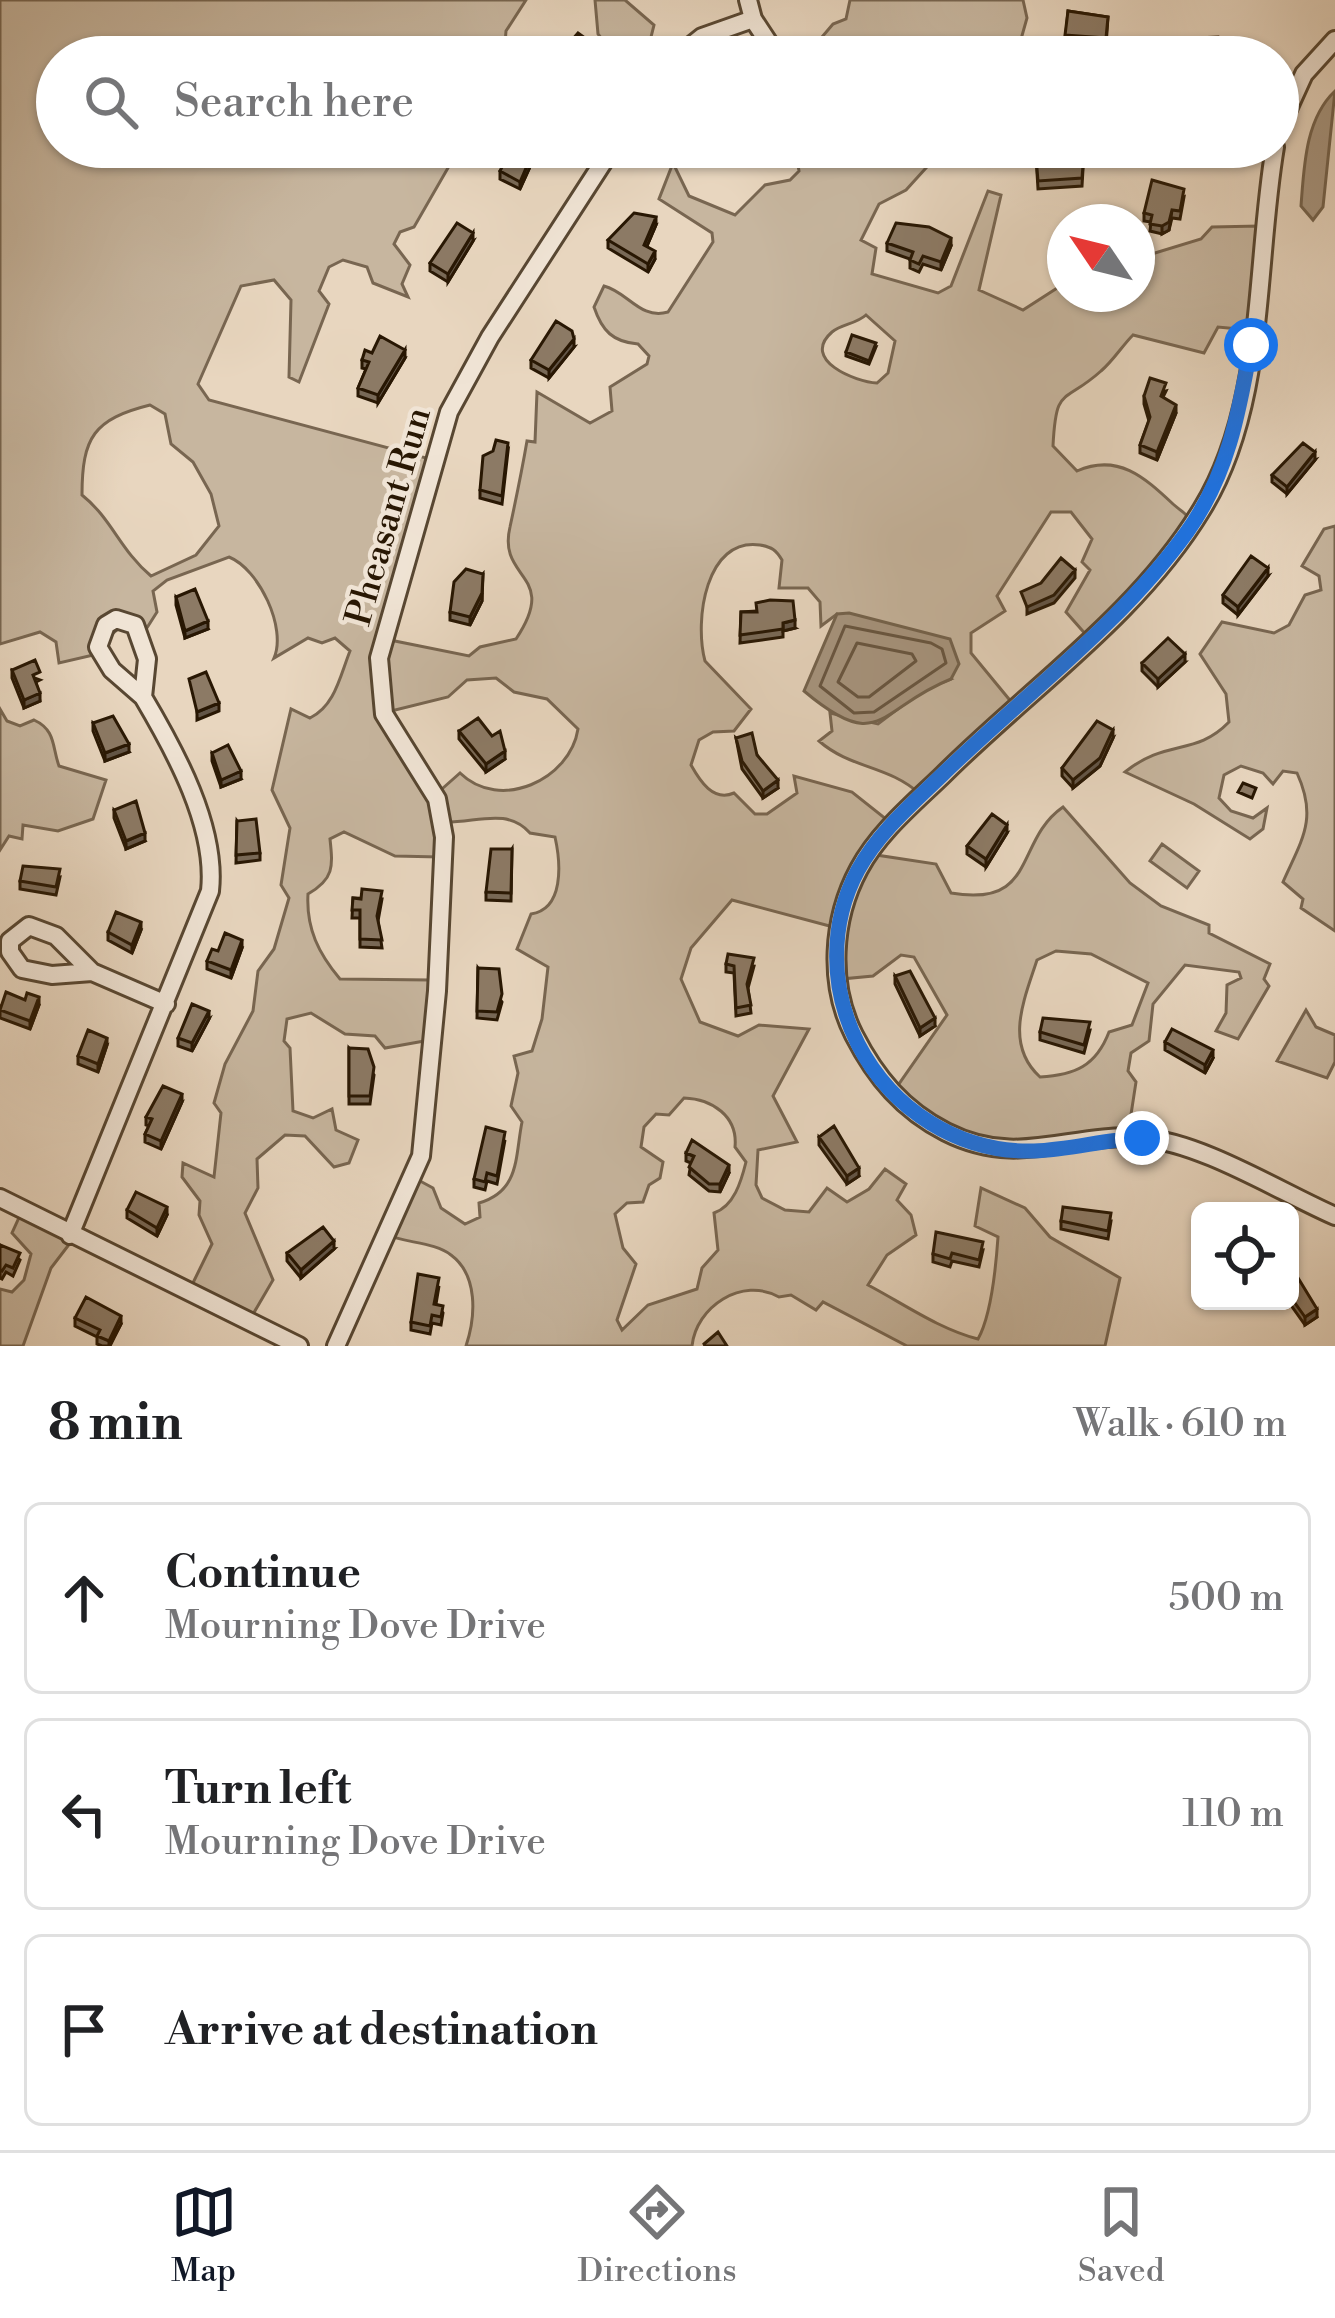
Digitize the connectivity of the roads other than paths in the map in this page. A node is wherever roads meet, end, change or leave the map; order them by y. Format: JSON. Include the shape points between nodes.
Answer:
{"nodes":[{"id":1,"x":748,"y":0,"type":"edge"},
{"id":2,"x":752,"y":19,"type":"junction"},
{"id":3,"x":705,"y":36,"type":"edge"},
{"id":4,"x":764,"y":36,"type":"edge"},
{"id":5,"x":1335,"y":40,"type":"edge"},
{"id":6,"x":1299,"y":85,"type":"edge"},
{"id":7,"x":599,"y":168,"type":"edge"},
{"id":8,"x":1272,"y":168,"type":"edge"},
{"id":9,"x":143,"y":697,"type":"dead end"},
{"id":10,"x":92,"y":972,"type":"junction"},
{"id":11,"x":166,"y":1004,"type":"junction"},
{"id":12,"x":0,"y":1198,"type":"edge"},
{"id":13,"x":1335,"y":1216,"type":"edge"},
{"id":14,"x":70,"y":1235,"type":"junction"},
{"id":15,"x":299,"y":1346,"type":"edge"},
{"id":16,"x":336,"y":1346,"type":"edge"}],
"edges":[{"from":1,"to":2,"type":"street"},
{"from":2,"to":3,"type":"street"},
{"from":2,"to":4,"type":"street"},
{"from":5,"to":6,"type":"street"},
{"from":7,"to":16,"type":"street","name":"Pheasant Run","via":[[449,412],[379,658],[384,715],[437,799],[444,837],[437,992],[422,1156]]},
{"from":8,"to":13,"type":"street","via":[[1251,345],[1215,488],[1116,615],[885,832],[848,891],[836,956],[846,1019],[865,1056],[890,1092],[944,1131],[1015,1151],[1157,1141]]},
{"from":9,"to":11,"type":"street","via":[[196,811],[212,874]]},
{"from":10,"to":10,"type":"street","via":[[22,969],[10,941],[29,926],[48,931]]},
{"from":10,"to":11,"type":"street"},
{"from":11,"to":14,"type":"street"},
{"from":12,"to":14,"type":"street"},
{"from":14,"to":15,"type":"street"}]}
